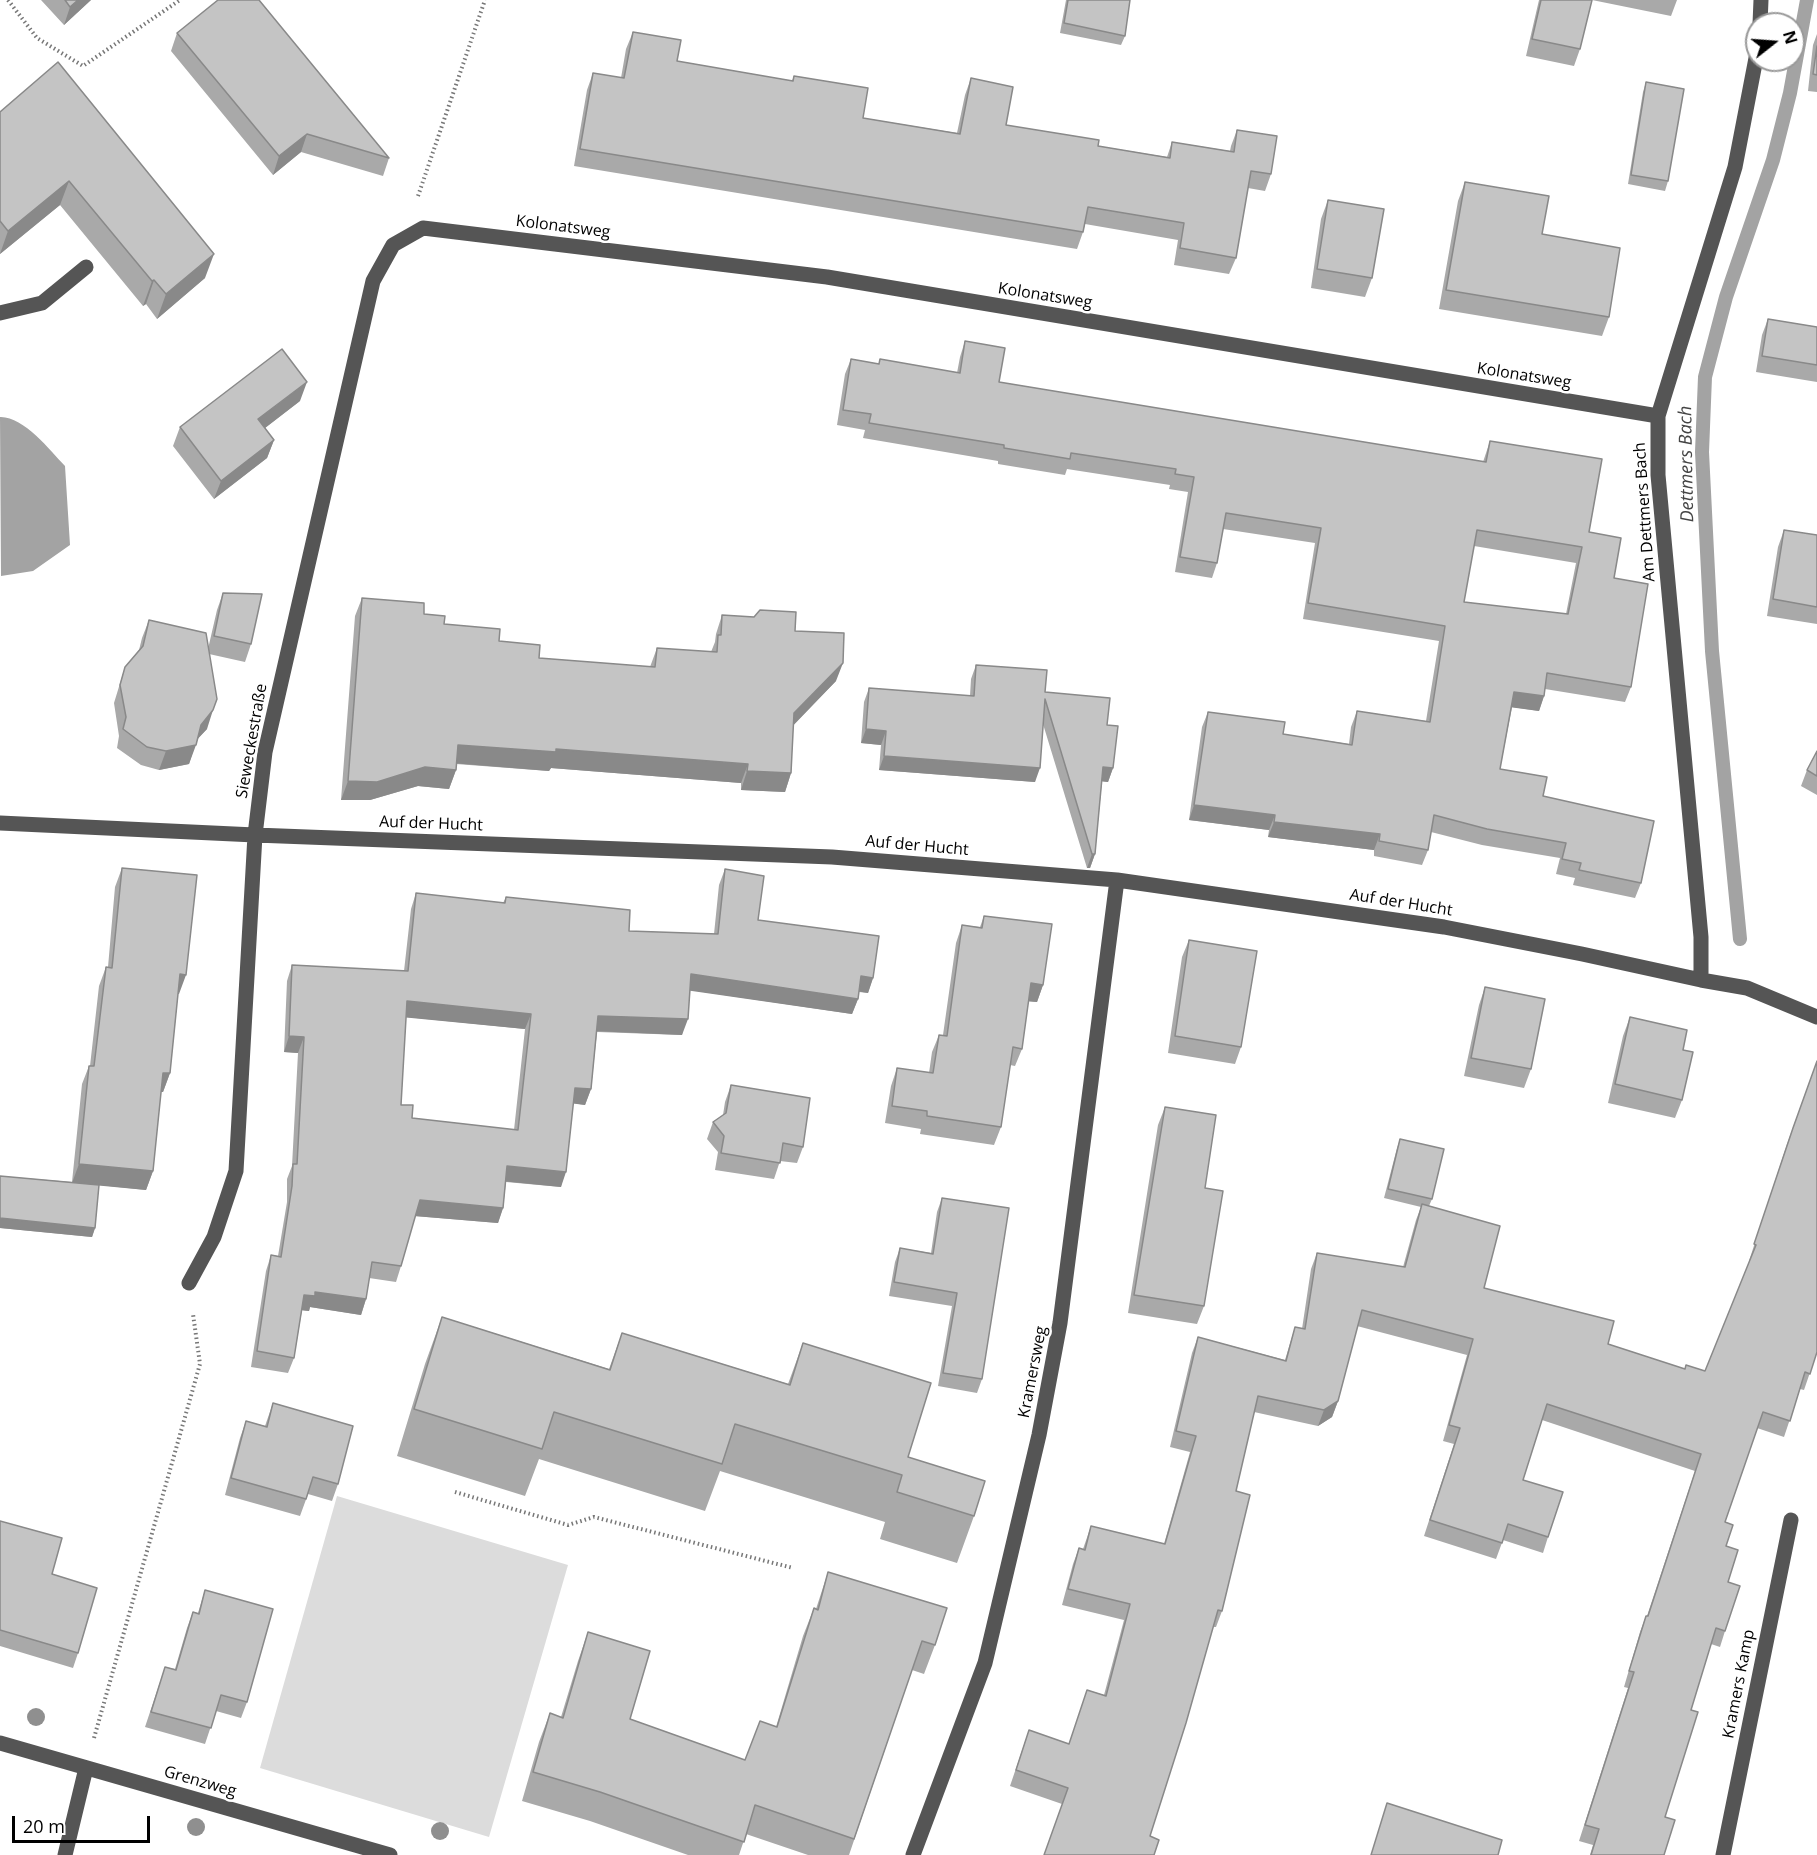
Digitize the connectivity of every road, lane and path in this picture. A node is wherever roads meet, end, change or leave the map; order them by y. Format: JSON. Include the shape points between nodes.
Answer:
{"nodes":[{"id":1,"x":8,"y":0,"type":"edge"},
{"id":2,"x":180,"y":0,"type":"edge"},
{"id":3,"x":485,"y":0,"type":"edge"},
{"id":4,"x":1753,"y":72,"type":"edge"},
{"id":5,"x":423,"y":228,"type":"junction"},
{"id":6,"x":86,"y":267,"type":"dead end"},
{"id":7,"x":0,"y":313,"type":"edge"},
{"id":8,"x":1658,"y":416,"type":"junction"},
{"id":9,"x":0,"y":823,"type":"edge"},
{"id":10,"x":255,"y":835,"type":"junction"},
{"id":11,"x":1117,"y":880,"type":"junction"},
{"id":12,"x":1701,"y":980,"type":"junction"},
{"id":13,"x":1817,"y":1017,"type":"edge"},
{"id":14,"x":189,"y":1283,"type":"joint"},
{"id":15,"x":455,"y":1492,"type":"dead end"},
{"id":16,"x":1791,"y":1520,"type":"dead end"},
{"id":17,"x":794,"y":1568,"type":"dead end"},
{"id":18,"x":0,"y":1743,"type":"edge"},
{"id":19,"x":86,"y":1768,"type":"junction"},
{"id":20,"x":65,"y":1855,"type":"edge"},
{"id":21,"x":390,"y":1855,"type":"edge"},
{"id":22,"x":913,"y":1855,"type":"edge"},
{"id":23,"x":1723,"y":1855,"type":"edge"}],
"edges":[{"from":1,"to":2,"type":"path","via":[[37,38],[83,66]]},
{"from":3,"to":5,"type":"path","via":[[415,206]]},
{"from":4,"to":8,"type":"street","name":"Am Dettmers Bach","via":[[1734,167]]},
{"from":5,"to":8,"type":"street","name":"Kolonatsweg","via":[[827,278]]},
{"from":5,"to":10,"type":"street","name":"Sieweckestraße","via":[[393,245],[373,281],[265,752]]},
{"from":6,"to":7,"type":"street","via":[[42,303]]},
{"from":8,"to":12,"type":"street","name":"Am Dettmers Bach","via":[[1658,475],[1701,937]]},
{"from":9,"to":10,"type":"street","name":"Auf der Hucht"},
{"from":10,"to":11,"type":"street","name":"Auf der Hucht","via":[[832,857]]},
{"from":10,"to":14,"type":"street","name":"Sieweckestraße","via":[[236,1171],[214,1237]]},
{"from":11,"to":12,"type":"street","name":"Auf der Hucht","via":[[1444,927]]},
{"from":11,"to":22,"type":"street","name":"Kramersweg","via":[[1060,1323],[1039,1435],[985,1663]]},
{"from":12,"to":13,"type":"street","name":"Auf der Hucht","via":[[1747,988]]},
{"from":14,"to":19,"type":"path","via":[[200,1364]]},
{"from":15,"to":17,"type":"path","via":[[568,1525],[594,1517]]},
{"from":16,"to":23,"type":"street","name":"Kramers Kamp"},
{"from":18,"to":19,"type":"street","name":"Grenzweg"},
{"from":19,"to":20,"type":"street"},
{"from":19,"to":21,"type":"street","name":"Grenzweg"}]}
